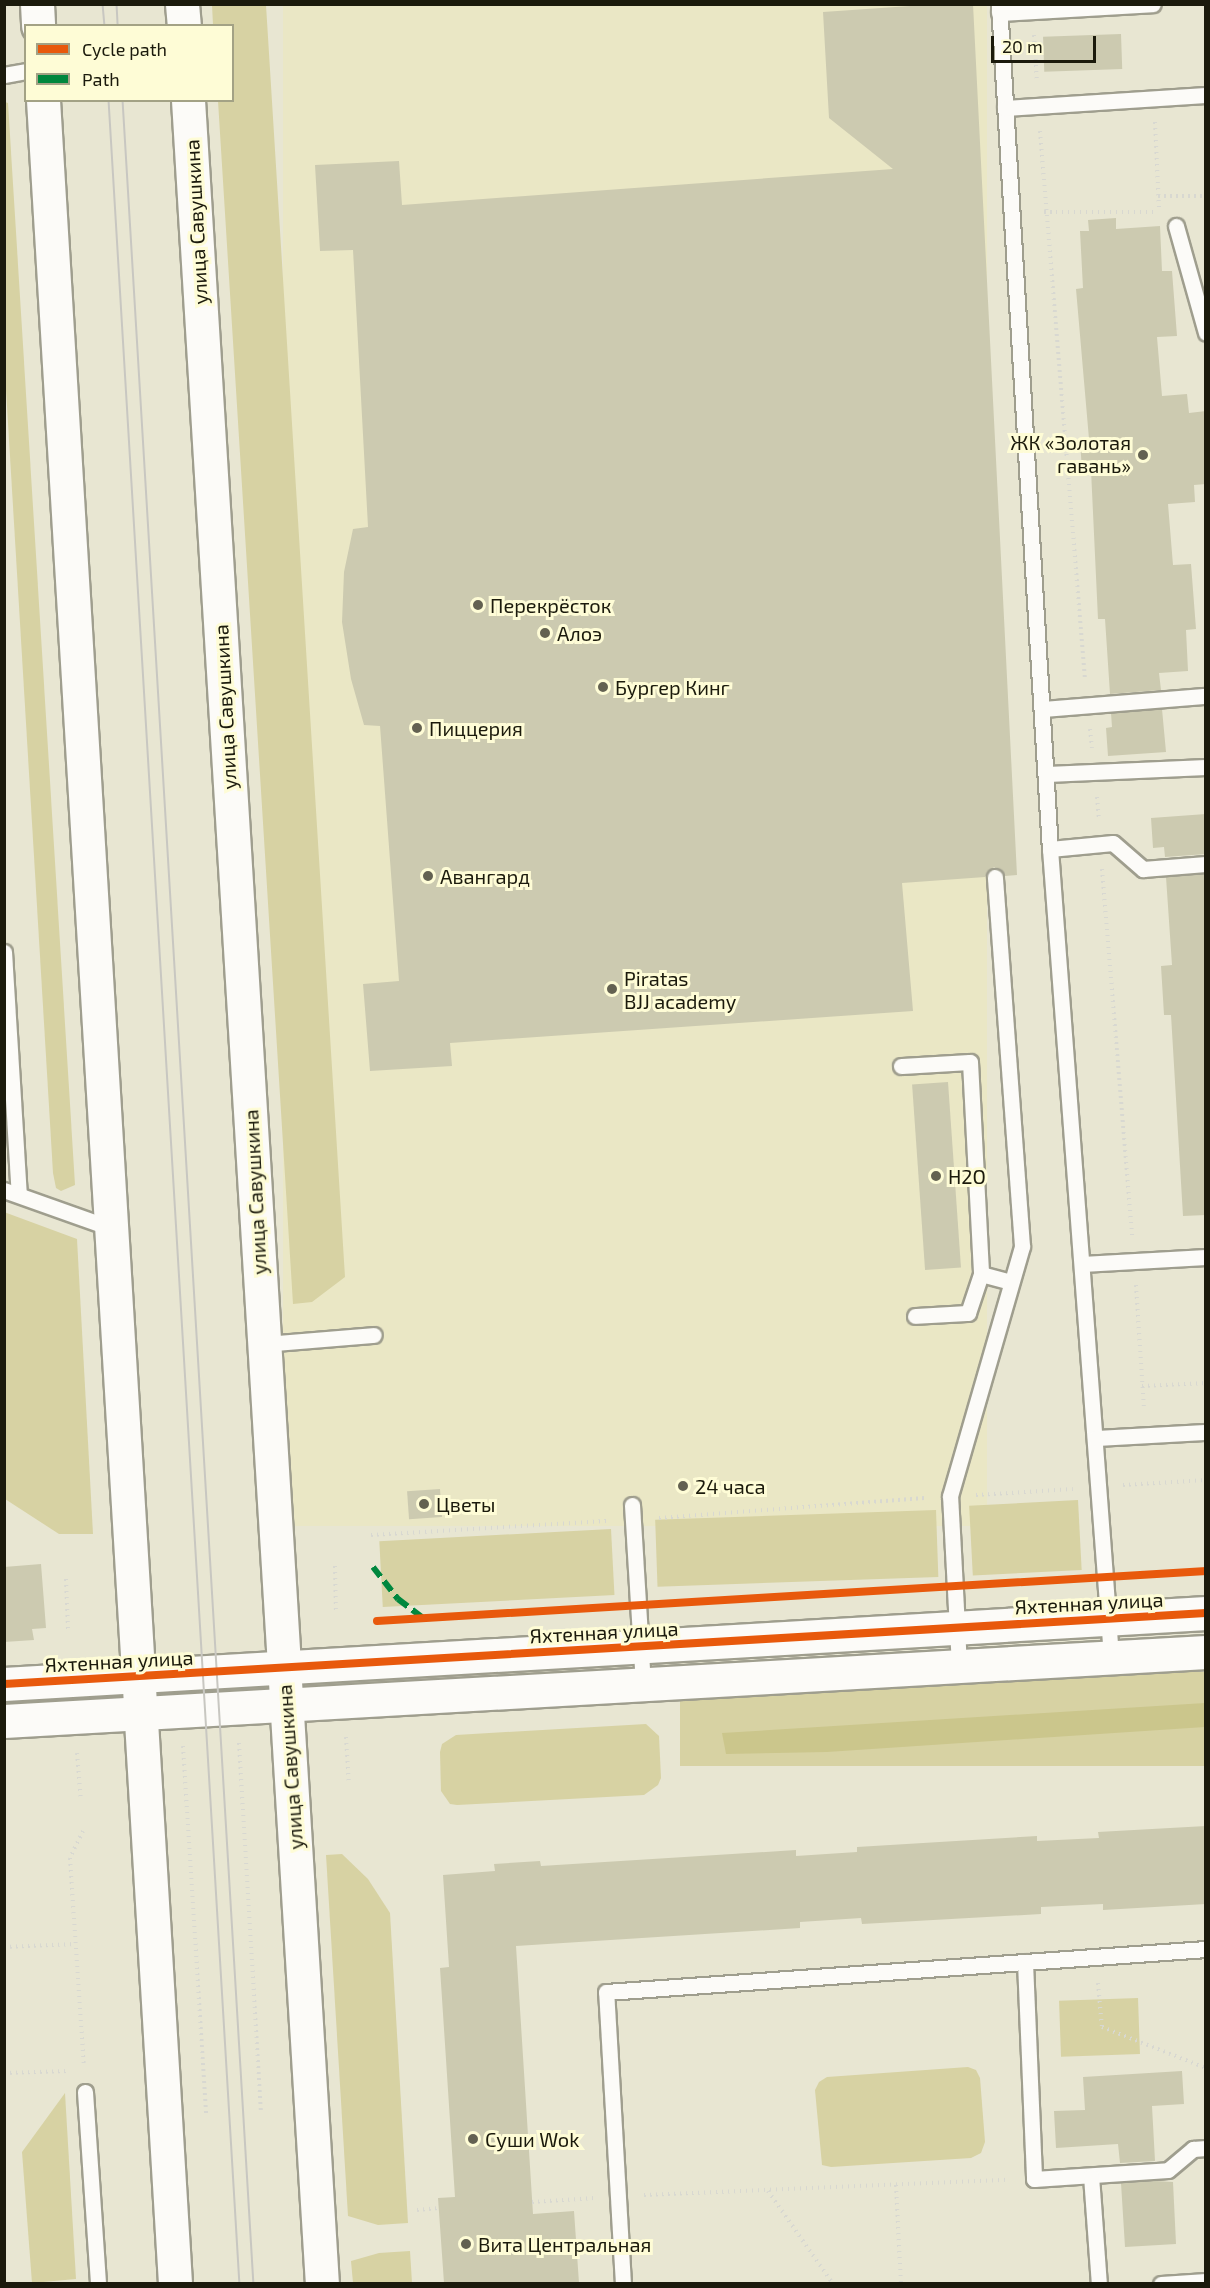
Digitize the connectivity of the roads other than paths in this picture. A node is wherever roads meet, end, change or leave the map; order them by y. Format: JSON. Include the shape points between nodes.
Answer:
{"nodes":[{"id":1,"x":37,"y":4,"type":"edge"},
{"id":2,"x":182,"y":4,"type":"edge"},
{"id":3,"x":1153,"y":4,"type":"edge"},
{"id":4,"x":999,"y":9,"type":"edge"},
{"id":5,"x":38,"y":24,"type":"edge"},
{"id":6,"x":184,"y":24,"type":"edge"},
{"id":7,"x":24,"y":71,"type":"edge"},
{"id":8,"x":4,"y":75,"type":"edge"},
{"id":9,"x":1206,"y":95,"type":"edge"},
{"id":10,"x":43,"y":102,"type":"edge"},
{"id":11,"x":188,"y":102,"type":"edge"},
{"id":12,"x":1005,"y":108,"type":"junction"},
{"id":13,"x":1176,"y":226,"type":"dead end"},
{"id":14,"x":1206,"y":333,"type":"edge"},
{"id":15,"x":1206,"y":696,"type":"edge"},
{"id":16,"x":1043,"y":709,"type":"junction"},
{"id":17,"x":1206,"y":767,"type":"edge"},
{"id":18,"x":1047,"y":774,"type":"junction"},
{"id":19,"x":1050,"y":849,"type":"junction"},
{"id":20,"x":1206,"y":864,"type":"edge"},
{"id":21,"x":995,"y":877,"type":"dead end"},
{"id":22,"x":4,"y":952,"type":"edge"},
{"id":23,"x":901,"y":1066,"type":"dead end"},
{"id":24,"x":12,"y":1192,"type":"edge"},
{"id":25,"x":108,"y":1227,"type":"junction"},
{"id":26,"x":1206,"y":1257,"type":"edge"},
{"id":27,"x":1082,"y":1264,"type":"junction"},
{"id":28,"x":981,"y":1274,"type":"junction"},
{"id":29,"x":1011,"y":1281,"type":"junction"},
{"id":30,"x":915,"y":1316,"type":"dead end"},
{"id":31,"x":374,"y":1335,"type":"dead end"},
{"id":32,"x":264,"y":1344,"type":"junction"},
{"id":33,"x":1206,"y":1432,"type":"edge"},
{"id":34,"x":1095,"y":1438,"type":"junction"},
{"id":35,"x":632,"y":1512,"type":"road end"},
{"id":36,"x":1206,"y":1612,"type":"edge"},
{"id":37,"x":1108,"y":1618,"type":"junction"},
{"id":38,"x":957,"y":1627,"type":"junction"},
{"id":39,"x":640,"y":1647,"type":"junction"},
{"id":40,"x":1206,"y":1652,"type":"edge"},
{"id":41,"x":1111,"y":1657,"type":"junction"},
{"id":42,"x":959,"y":1666,"type":"junction"},
{"id":43,"x":283,"y":1668,"type":"junction"},
{"id":44,"x":138,"y":1676,"type":"junction"},
{"id":45,"x":4,"y":1684,"type":"edge"},
{"id":46,"x":643,"y":1684,"type":"junction"},
{"id":47,"x":287,"y":1704,"type":"junction"},
{"id":48,"x":140,"y":1712,"type":"junction"},
{"id":49,"x":4,"y":1721,"type":"edge"},
{"id":50,"x":1206,"y":1949,"type":"edge"},
{"id":51,"x":1025,"y":1962,"type":"junction"},
{"id":52,"x":85,"y":2092,"type":"dead end"},
{"id":53,"x":1206,"y":2148,"type":"edge"},
{"id":54,"x":1091,"y":2176,"type":"junction"},
{"id":55,"x":1206,"y":2281,"type":"edge"},
{"id":56,"x":98,"y":2283,"type":"edge"},
{"id":57,"x":175,"y":2283,"type":"edge"},
{"id":58,"x":322,"y":2283,"type":"edge"},
{"id":59,"x":623,"y":2283,"type":"edge"},
{"id":60,"x":1099,"y":2283,"type":"edge"},
{"id":61,"x":1161,"y":2283,"type":"edge"}],
"edges":[{"from":1,"to":5,"type":"main road"},
{"from":2,"to":6,"type":"main road"},
{"from":3,"to":4,"type":"lane"},
{"from":4,"to":12,"type":"lane"},
{"from":7,"to":8,"type":"lane"},
{"from":9,"to":12,"type":"lane"},
{"from":10,"to":25,"type":"main road"},
{"from":11,"to":32,"type":"main road","name":"улица Савушкина"},
{"from":12,"to":16,"type":"lane"},
{"from":13,"to":14,"type":"lane"},
{"from":15,"to":16,"type":"lane"},
{"from":16,"to":18,"type":"lane"},
{"from":17,"to":18,"type":"lane"},
{"from":18,"to":19,"type":"lane"},
{"from":19,"to":20,"type":"lane","via":[[1113,843],[1143,869]]},
{"from":19,"to":27,"type":"lane"},
{"from":21,"to":29,"type":"lane","via":[[1022,1246]]},
{"from":22,"to":24,"type":"lane"},
{"from":23,"to":28,"type":"lane","via":[[970,1062]]},
{"from":24,"to":25,"type":"lane"},
{"from":25,"to":44,"type":"main road"},
{"from":26,"to":27,"type":"lane"},
{"from":27,"to":34,"type":"lane"},
{"from":28,"to":29,"type":"lane"},
{"from":28,"to":30,"type":"lane","via":[[968,1313]]},
{"from":29,"to":38,"type":"lane","via":[[950,1496]]},
{"from":31,"to":32,"type":"lane"},
{"from":32,"to":43,"type":"main road","name":"улица Савушкина"},
{"from":33,"to":34,"type":"lane"},
{"from":34,"to":37,"type":"lane"},
{"from":35,"to":39,"type":"lane"},
{"from":36,"to":37,"type":"main road","name":"Яхтенная улица"},
{"from":37,"to":38,"type":"main road","name":"Яхтенная улица"},
{"from":37,"to":41,"type":"lane"},
{"from":38,"to":39,"type":"main road","name":"Яхтенная улица"},
{"from":38,"to":42,"type":"lane"},
{"from":39,"to":43,"type":"main road","name":"Яхтенная улица"},
{"from":39,"to":46,"type":"lane"},
{"from":40,"to":41,"type":"main road"},
{"from":41,"to":42,"type":"main road"},
{"from":42,"to":46,"type":"main road"},
{"from":43,"to":44,"type":"main road","name":"Яхтенная улица"},
{"from":43,"to":47,"type":"main road","name":"улица Савушкина"},
{"from":44,"to":45,"type":"main road","name":"Яхтенная улица"},
{"from":44,"to":48,"type":"main road"},
{"from":46,"to":47,"type":"main road"},
{"from":47,"to":48,"type":"main road"},
{"from":47,"to":58,"type":"main road","name":"улица Савушкина"},
{"from":48,"to":49,"type":"main road"},
{"from":48,"to":57,"type":"main road"},
{"from":50,"to":51,"type":"lane"},
{"from":51,"to":54,"type":"lane","via":[[1034,2179]]},
{"from":51,"to":59,"type":"lane","via":[[606,1992]]},
{"from":52,"to":56,"type":"lane"},
{"from":53,"to":54,"type":"lane","via":[[1193,2149],[1168,2170]]},
{"from":54,"to":60,"type":"lane"},
{"from":55,"to":61,"type":"lane"}]}
